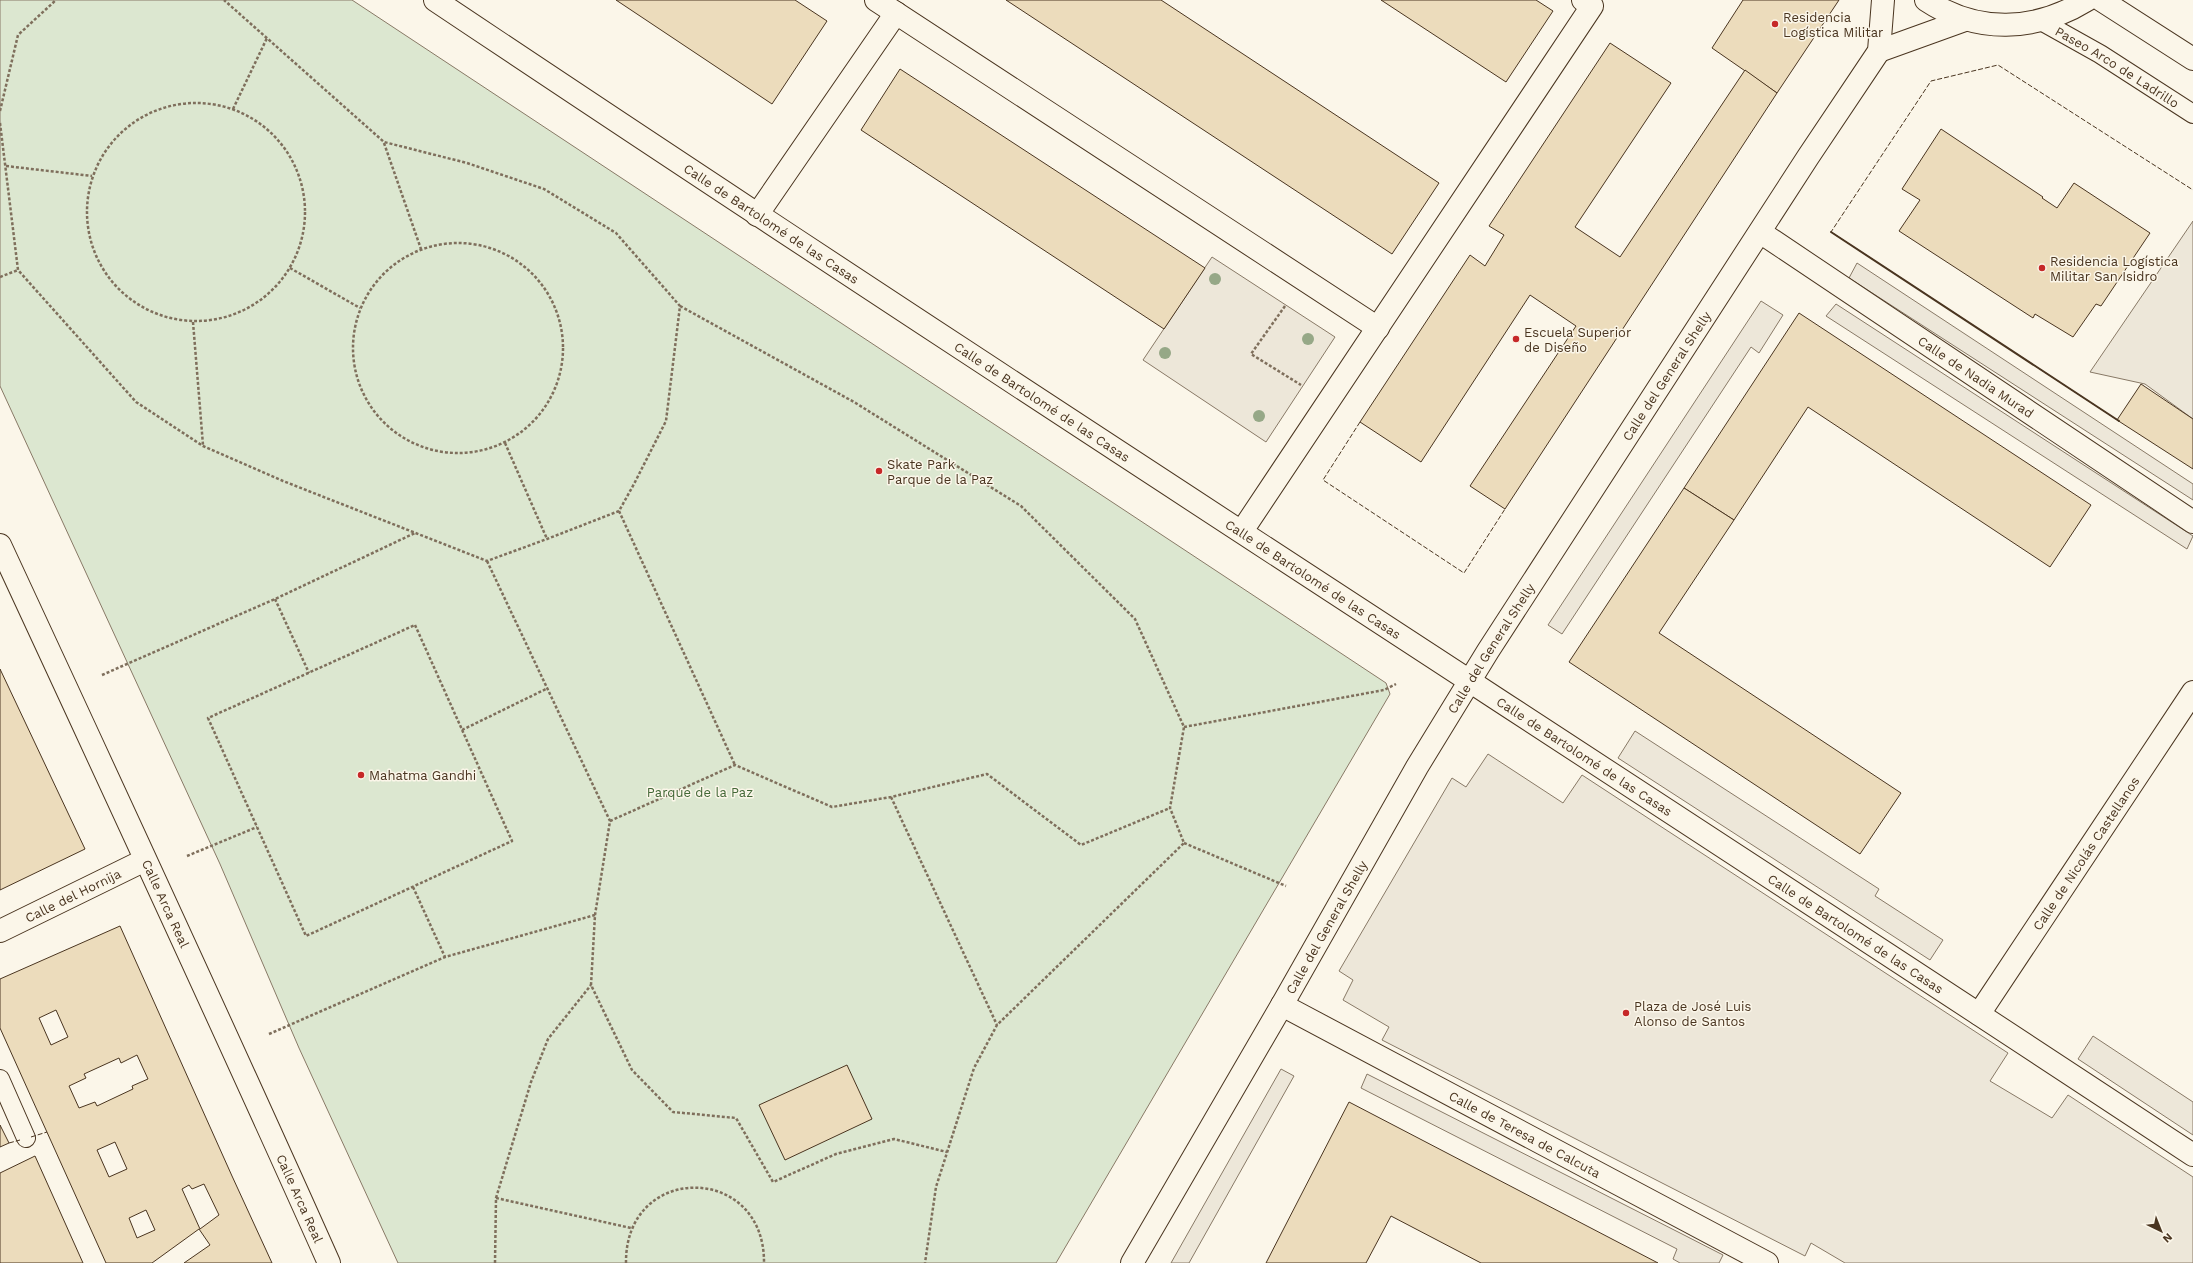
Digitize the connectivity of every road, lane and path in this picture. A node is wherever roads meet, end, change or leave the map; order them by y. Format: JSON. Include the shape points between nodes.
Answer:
{"nodes":[{"id":1,"x":56,"y":0,"type":"edge"},
{"id":2,"x":224,"y":0,"type":"edge"},
{"id":3,"x":435,"y":0,"type":"edge"},
{"id":4,"x":876,"y":0,"type":"edge"},
{"id":5,"x":1583,"y":0,"type":"edge"},
{"id":6,"x":1884,"y":0,"type":"edge"},
{"id":7,"x":1926,"y":0,"type":"edge"},
{"id":8,"x":2087,"y":0,"type":"edge"},
{"id":9,"x":2101,"y":0,"type":"edge"},
{"id":10,"x":896,"y":13,"type":"junction"},
{"id":11,"x":1965,"y":20,"type":"junction"},
{"id":12,"x":2041,"y":21,"type":"junction"},
{"id":13,"x":267,"y":38,"type":"junction"},
{"id":14,"x":1879,"y":51,"type":"junction"},
{"id":15,"x":2193,"y":59,"type":"edge"},
{"id":16,"x":233,"y":108,"type":"junction"},
{"id":17,"x":0,"y":111,"type":"edge"},
{"id":18,"x":2193,"y":114,"type":"edge"},
{"id":19,"x":0,"y":124,"type":"edge"},
{"id":20,"x":384,"y":142,"type":"junction"},
{"id":21,"x":6,"y":166,"type":"junction"},
{"id":22,"x":92,"y":176,"type":"junction"},
{"id":23,"x":757,"y":215,"type":"junction"},
{"id":24,"x":1760,"y":232,"type":"junction"},
{"id":25,"x":421,"y":249,"type":"junction"},
{"id":26,"x":290,"y":268,"type":"junction"},
{"id":27,"x":18,"y":270,"type":"junction"},
{"id":28,"x":0,"y":277,"type":"edge"},
{"id":29,"x":1303,"y":280,"type":"junction"},
{"id":30,"x":680,"y":306,"type":"junction"},
{"id":31,"x":360,"y":308,"type":"junction"},
{"id":32,"x":194,"y":322,"type":"junction"},
{"id":33,"x":1378,"y":328,"type":"junction"},
{"id":34,"x":1327,"y":404,"type":"junction"},
{"id":35,"x":505,"y":443,"type":"junction"},
{"id":36,"x":203,"y":446,"type":"junction"},
{"id":37,"x":618,"y":511,"type":"junction"},
{"id":38,"x":2193,"y":522,"type":"edge"},
{"id":39,"x":1242,"y":531,"type":"junction"},
{"id":40,"x":416,"y":533,"type":"junction"},
{"id":41,"x":547,"y":540,"type":"junction"},
{"id":42,"x":0,"y":545,"type":"edge"},
{"id":43,"x":487,"y":561,"type":"junction"},
{"id":44,"x":275,"y":599,"type":"junction"},
{"id":45,"x":309,"y":673,"type":"junction"},
{"id":46,"x":102,"y":676,"type":"dead end"},
{"id":47,"x":1470,"y":681,"type":"junction"},
{"id":48,"x":1396,"y":684,"type":"dead end"},
{"id":49,"x":548,"y":688,"type":"junction"},
{"id":50,"x":2193,"y":692,"type":"edge"},
{"id":51,"x":1184,"y":727,"type":"junction"},
{"id":52,"x":462,"y":730,"type":"junction"},
{"id":53,"x":735,"y":765,"type":"junction"},
{"id":54,"x":891,"y":797,"type":"junction"},
{"id":55,"x":1170,"y":808,"type":"junction"},
{"id":56,"x":610,"y":821,"type":"junction"},
{"id":57,"x":257,"y":827,"type":"junction"},
{"id":58,"x":1184,"y":843,"type":"junction"},
{"id":59,"x":187,"y":856,"type":"dead end"},
{"id":60,"x":145,"y":860,"type":"junction"},
{"id":61,"x":1286,"y":886,"type":"dead end"},
{"id":62,"x":413,"y":887,"type":"junction"},
{"id":63,"x":595,"y":915,"type":"junction"},
{"id":64,"x":0,"y":931,"type":"edge"},
{"id":65,"x":445,"y":957,"type":"junction"},
{"id":66,"x":591,"y":985,"type":"junction"},
{"id":67,"x":1282,"y":1005,"type":"junction"},
{"id":68,"x":1979,"y":1014,"type":"junction"},
{"id":69,"x":997,"y":1025,"type":"junction"},
{"id":70,"x":269,"y":1034,"type":"dead end"},
{"id":71,"x":0,"y":1079,"type":"edge"},
{"id":72,"x":26,"y":1138,"type":"dead end"},
{"id":73,"x":947,"y":1152,"type":"junction"},
{"id":74,"x":2193,"y":1156,"type":"edge"},
{"id":75,"x":496,"y":1198,"type":"junction"},
{"id":76,"x":631,"y":1228,"type":"junction"},
{"id":77,"x":329,"y":1263,"type":"edge"},
{"id":78,"x":496,"y":1263,"type":"edge"},
{"id":79,"x":626,"y":1263,"type":"edge"},
{"id":80,"x":764,"y":1263,"type":"edge"},
{"id":81,"x":926,"y":1263,"type":"edge"},
{"id":82,"x":1132,"y":1263,"type":"edge"},
{"id":83,"x":1767,"y":1263,"type":"edge"}],
"edges":[{"from":1,"to":17,"type":"path","via":[[18,35]]},
{"from":2,"to":13,"type":"path"},
{"from":3,"to":23,"type":"street","name":"Calle de Bartolomé de las Casas"},
{"from":4,"to":10,"type":"street"},
{"from":5,"to":33,"type":"street","via":[[1592,6]]},
{"from":6,"to":14,"type":"street","name":"Calle del General Shelly"},
{"from":7,"to":11,"type":"street"},
{"from":8,"to":12,"type":"street","via":[[2071,10]]},
{"from":9,"to":15,"type":"street"},
{"from":10,"to":23,"type":"street"},
{"from":10,"to":29,"type":"street"},
{"from":11,"to":12,"type":"street","via":[[1995,25]]},
{"from":11,"to":14,"type":"street"},
{"from":12,"to":18,"type":"lane","name":"Paseo Arco de Ladrillo","via":[[2100,54]]},
{"from":13,"to":16,"type":"path"},
{"from":13,"to":20,"type":"path"},
{"from":14,"to":24,"type":"street","name":"Calle del General Shelly"},
{"from":16,"to":22,"type":"path","via":[[199,102],[165,107],[134,122],[108,146]]},
{"from":16,"to":26,"type":"path","via":[[262,124],[284,146],[300,175],[306,206],[303,238]]},
{"from":19,"to":21,"type":"path"},
{"from":20,"to":25,"type":"path"},
{"from":20,"to":30,"type":"path","via":[[467,163],[544,190],[616,233]]},
{"from":21,"to":22,"type":"path"},
{"from":21,"to":27,"type":"path"},
{"from":22,"to":32,"type":"path","via":[[86,210],[91,244],[106,275],[129,300],[160,316]]},
{"from":23,"to":39,"type":"street","name":"Calle de Bartolomé de las Casas"},
{"from":24,"to":38,"type":"street","name":"Calle de Nadia Murad"},
{"from":24,"to":47,"type":"street","name":"Calle del General Shelly"},
{"from":25,"to":31,"type":"path","via":[[395,262],[374,283]]},
{"from":25,"to":35,"type":"path","via":[[456,242],[491,247],[523,264],[547,290],[561,323],[563,358],[554,392],[534,422]]},
{"from":26,"to":31,"type":"path"},
{"from":26,"to":32,"type":"path","via":[[272,291],[249,308],[222,319]]},
{"from":27,"to":28,"type":"path"},
{"from":27,"to":36,"type":"path","via":[[136,402]]},
{"from":29,"to":33,"type":"street"},
{"from":29,"to":34,"type":"path","via":[[1251,354]]},
{"from":30,"to":37,"type":"path","via":[[666,421]]},
{"from":30,"to":51,"type":"path","via":[[854,402],[1021,506],[1135,619]]},
{"from":31,"to":35,"type":"path","via":[[352,344],[356,380],[378,418],[400,438],[433,452],[470,454]]},
{"from":32,"to":36,"type":"path"},
{"from":33,"to":34,"type":"street"},
{"from":34,"to":39,"type":"street"},
{"from":35,"to":41,"type":"path"},
{"from":36,"to":40,"type":"path","via":[[283,481]]},
{"from":37,"to":41,"type":"path"},
{"from":37,"to":53,"type":"path"},
{"from":39,"to":47,"type":"street","name":"Calle de Bartolomé de las Casas"},
{"from":40,"to":43,"type":"path"},
{"from":40,"to":44,"type":"path"},
{"from":41,"to":43,"type":"path"},
{"from":42,"to":60,"type":"street","name":"Calle Arca Real"},
{"from":43,"to":49,"type":"path"},
{"from":44,"to":45,"type":"path"},
{"from":44,"to":46,"type":"path"},
{"from":45,"to":52,"type":"path","via":[[415,625]]},
{"from":45,"to":57,"type":"path","via":[[208,718]]},
{"from":47,"to":67,"type":"street","name":"Calle del General Shelly","via":[[1417,767]]},
{"from":47,"to":68,"type":"street","name":"Calle de Bartolomé de las Casas"},
{"from":48,"to":51,"type":"path","via":[[1384,690]]},
{"from":49,"to":52,"type":"path"},
{"from":49,"to":56,"type":"path"},
{"from":50,"to":68,"type":"street","name":"Calle de Nicolás Castellanos"},
{"from":51,"to":55,"type":"path"},
{"from":52,"to":62,"type":"path","via":[[512,841]]},
{"from":53,"to":54,"type":"path","via":[[832,807]]},
{"from":53,"to":56,"type":"path"},
{"from":54,"to":55,"type":"path","via":[[988,774],[1081,845]]},
{"from":54,"to":69,"type":"path"},
{"from":55,"to":58,"type":"path"},
{"from":56,"to":63,"type":"path"},
{"from":57,"to":59,"type":"path"},
{"from":57,"to":62,"type":"path","via":[[306,936]]},
{"from":58,"to":61,"type":"path"},
{"from":58,"to":69,"type":"path"},
{"from":60,"to":64,"type":"street","name":"Calle del Hornija"},
{"from":60,"to":77,"type":"street","name":"Calle Arca Real","via":[[235,1052]]},
{"from":62,"to":65,"type":"path"},
{"from":63,"to":65,"type":"path"},
{"from":63,"to":66,"type":"path"},
{"from":65,"to":70,"type":"path"},
{"from":66,"to":73,"type":"path","via":[[632,1070],[673,1112],[736,1118],[773,1182],[836,1154],[894,1139]]},
{"from":66,"to":75,"type":"path","via":[[548,1039],[531,1082]]},
{"from":67,"to":82,"type":"street","name":"Calle del General Shelly"},
{"from":67,"to":83,"type":"street","name":"Calle de Teresa de Calcuta"},
{"from":68,"to":74,"type":"street","name":"Calle de Bartolomé de las Casas"},
{"from":69,"to":73,"type":"path","via":[[974,1068]]},
{"from":71,"to":72,"type":"lane"},
{"from":73,"to":81,"type":"path","via":[[936,1187]]},
{"from":75,"to":76,"type":"path"},
{"from":75,"to":78,"type":"path"},
{"from":76,"to":79,"type":"path","via":[[626,1247]]},
{"from":76,"to":80,"type":"path","via":[[642,1210],[657,1198],[676,1189],[695,1186],[715,1189],[733,1198],[748,1211],[759,1228],[764,1247]]}]}
